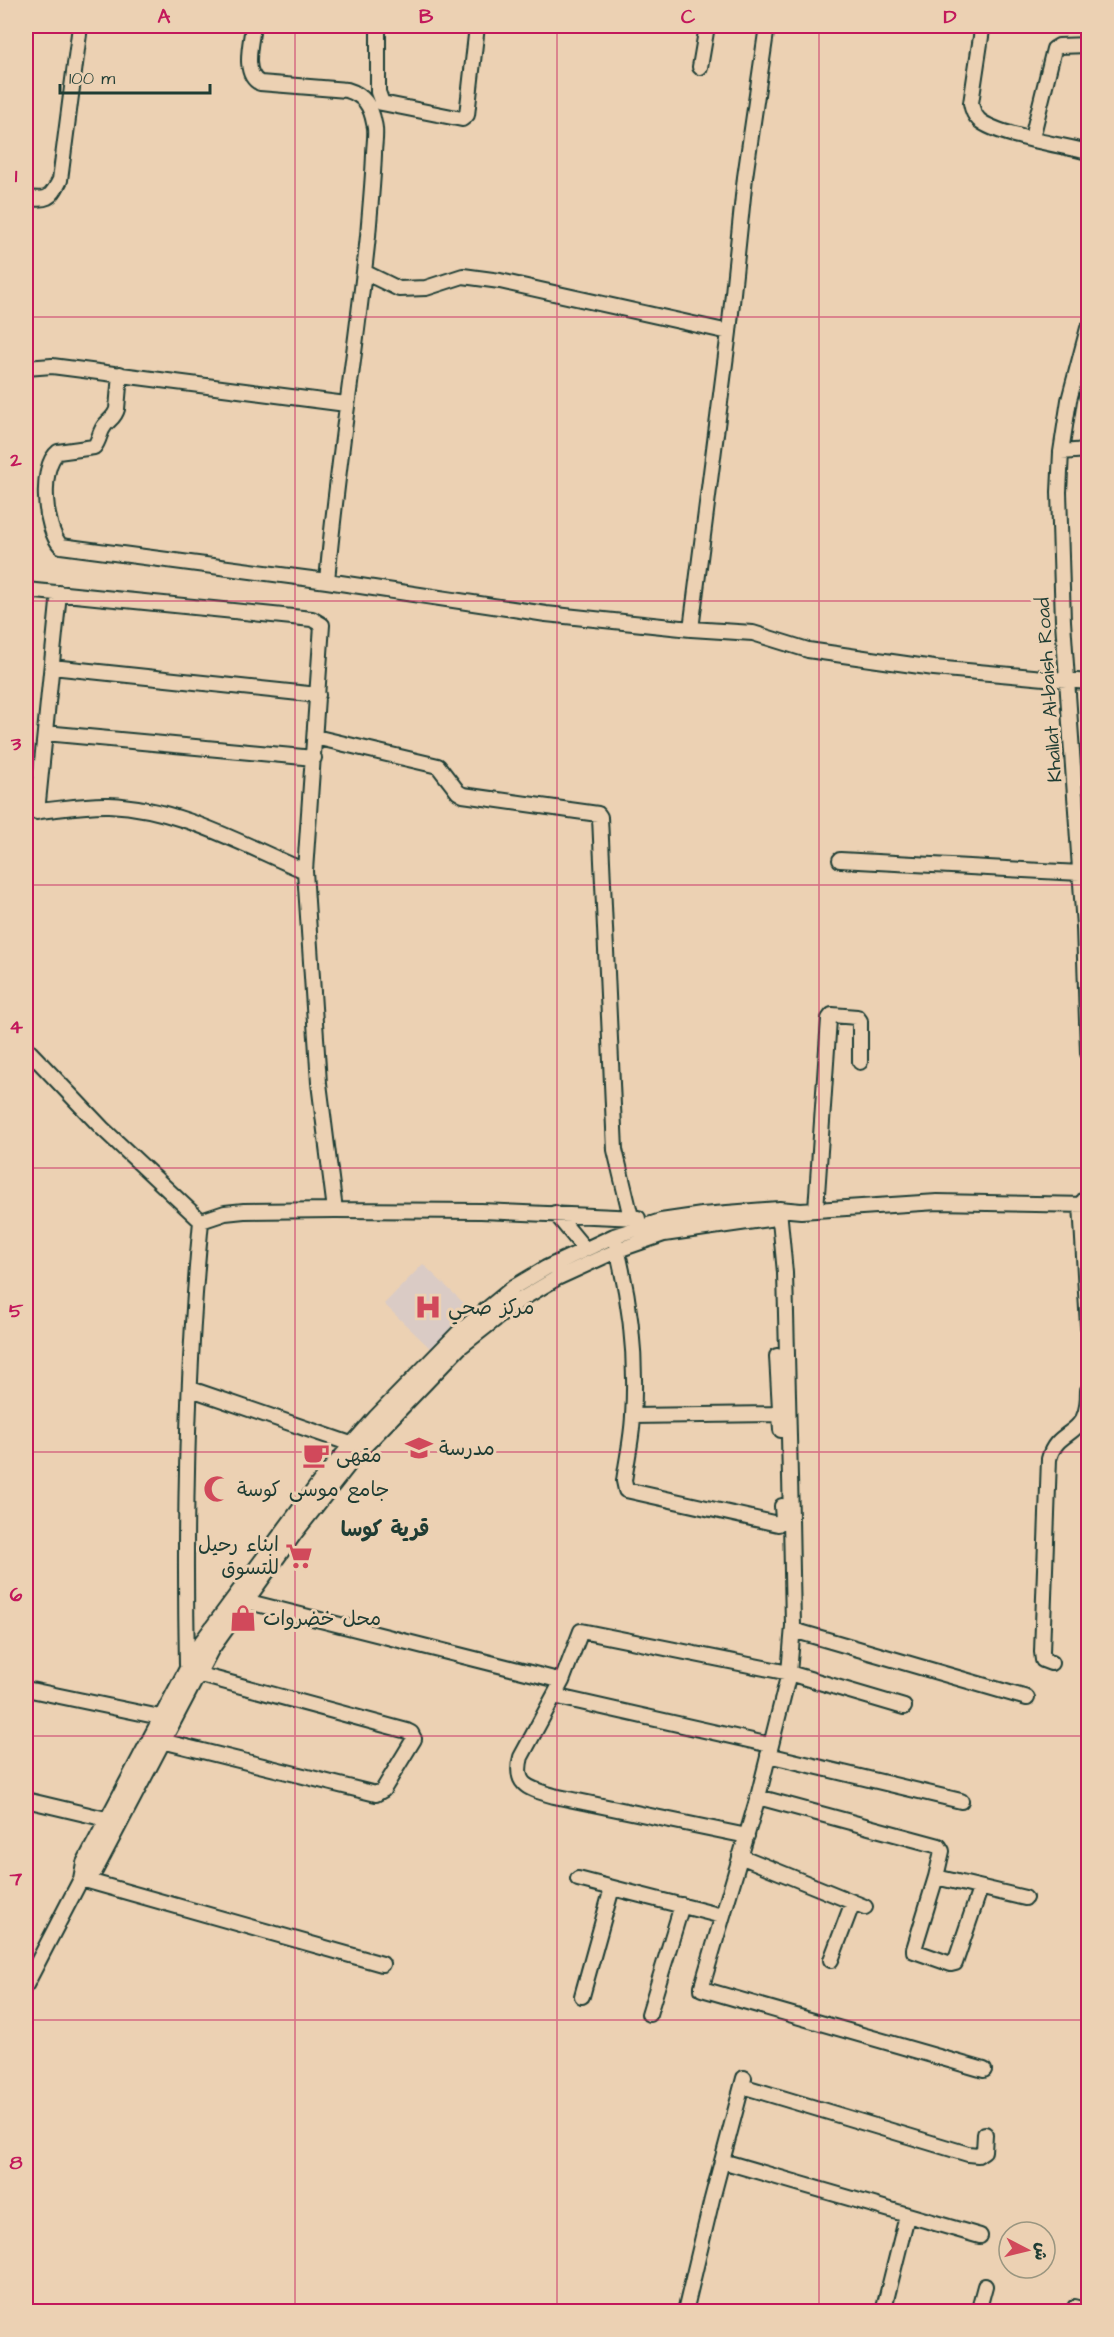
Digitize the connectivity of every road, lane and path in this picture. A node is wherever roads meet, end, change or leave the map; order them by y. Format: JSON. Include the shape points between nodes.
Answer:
{"nodes":[{"id":1,"x":80,"y":26,"type":"edge"},
{"id":2,"x":253,"y":26,"type":"edge"},
{"id":3,"x":477,"y":26,"type":"edge"},
{"id":4,"x":706,"y":26,"type":"edge"},
{"id":5,"x":766,"y":26,"type":"edge"},
{"id":6,"x":983,"y":27,"type":"edge"},
{"id":7,"x":378,"y":31,"type":"dead end"},
{"id":8,"x":1089,"y":45,"type":"edge"},
{"id":9,"x":700,"y":67,"type":"dead end"},
{"id":10,"x":1032,"y":138,"type":"junction"},
{"id":11,"x":1089,"y":152,"type":"edge"},
{"id":12,"x":26,"y":198,"type":"edge"},
{"id":13,"x":364,"y":272,"type":"junction"},
{"id":14,"x":1089,"y":328,"type":"edge"},
{"id":15,"x":729,"y":332,"type":"junction"},
{"id":16,"x":26,"y":369,"type":"edge"},
{"id":17,"x":120,"y":374,"type":"junction"},
{"id":18,"x":346,"y":404,"type":"junction"},
{"id":19,"x":1089,"y":450,"type":"edge"},
{"id":20,"x":1061,"y":452,"type":"junction"},
{"id":21,"x":327,"y":581,"type":"junction"},
{"id":22,"x":26,"y":590,"type":"edge"},
{"id":23,"x":59,"y":593,"type":"junction"},
{"id":24,"x":691,"y":629,"type":"junction"},
{"id":25,"x":52,"y":667,"type":"junction"},
{"id":26,"x":1066,"y":681,"type":"junction"},
{"id":27,"x":1089,"y":682,"type":"edge"},
{"id":28,"x":318,"y":695,"type":"junction"},
{"id":29,"x":45,"y":733,"type":"junction"},
{"id":30,"x":315,"y":737,"type":"junction"},
{"id":31,"x":314,"y":758,"type":"junction"},
{"id":32,"x":31,"y":812,"type":"edge"},
{"id":33,"x":840,"y":860,"type":"dead end"},
{"id":34,"x":305,"y":871,"type":"junction"},
{"id":35,"x":1080,"y":873,"type":"junction"},
{"id":36,"x":1087,"y":947,"type":"edge"},
{"id":37,"x":1088,"y":1032,"type":"edge"},
{"id":38,"x":26,"y":1048,"type":"edge"},
{"id":39,"x":1089,"y":1053,"type":"edge"},
{"id":40,"x":860,"y":1062,"type":"dead end"},
{"id":41,"x":1086,"y":1202,"type":"edge"},
{"id":42,"x":816,"y":1209,"type":"junction"},
{"id":43,"x":335,"y":1210,"type":"junction"},
{"id":44,"x":555,"y":1213,"type":"junction"},
{"id":45,"x":780,"y":1213,"type":"junction"},
{"id":46,"x":631,"y":1217,"type":"junction"},
{"id":47,"x":201,"y":1221,"type":"junction"},
{"id":48,"x":661,"y":1221,"type":"junction"},
{"id":49,"x":616,"y":1243,"type":"junction"},
{"id":50,"x":584,"y":1248,"type":"junction"},
{"id":51,"x":496,"y":1310,"type":"junction"},
{"id":52,"x":1089,"y":1327,"type":"edge"},
{"id":53,"x":777,"y":1356,"type":"dead end"},
{"id":54,"x":191,"y":1389,"type":"junction"},
{"id":55,"x":1089,"y":1390,"type":"edge"},
{"id":56,"x":780,"y":1414,"type":"junction"},
{"id":57,"x":633,"y":1416,"type":"junction"},
{"id":58,"x":380,"y":1421,"type":"junction"},
{"id":59,"x":351,"y":1444,"type":"junction"},
{"id":60,"x":245,"y":1600,"type":"junction"},
{"id":61,"x":793,"y":1630,"type":"junction"},
{"id":62,"x":205,"y":1647,"type":"junction"},
{"id":63,"x":1051,"y":1663,"type":"dead end"},
{"id":64,"x":192,"y":1670,"type":"junction"},
{"id":65,"x":789,"y":1673,"type":"junction"},
{"id":66,"x":562,"y":1681,"type":"junction"},
{"id":67,"x":26,"y":1689,"type":"edge"},
{"id":68,"x":554,"y":1696,"type":"junction"},
{"id":69,"x":1027,"y":1698,"type":"dead end"},
{"id":70,"x":904,"y":1707,"type":"dead end"},
{"id":71,"x":160,"y":1717,"type":"junction"},
{"id":72,"x":162,"y":1741,"type":"junction"},
{"id":73,"x":769,"y":1750,"type":"junction"},
{"id":74,"x":758,"y":1797,"type":"junction"},
{"id":75,"x":26,"y":1800,"type":"edge"},
{"id":76,"x":961,"y":1801,"type":"dead end"},
{"id":77,"x":106,"y":1819,"type":"junction"},
{"id":78,"x":747,"y":1836,"type":"junction"},
{"id":79,"x":740,"y":1856,"type":"junction"},
{"id":80,"x":936,"y":1877,"type":"junction"},
{"id":81,"x":578,"y":1879,"type":"dead end"},
{"id":82,"x":81,"y":1880,"type":"junction"},
{"id":83,"x":612,"y":1888,"type":"junction"},
{"id":84,"x":980,"y":1889,"type":"junction"},
{"id":85,"x":1025,"y":1898,"type":"dead end"},
{"id":86,"x":681,"y":1905,"type":"junction"},
{"id":87,"x":722,"y":1916,"type":"junction"},
{"id":88,"x":831,"y":1960,"type":"dead end"},
{"id":89,"x":382,"y":1964,"type":"dead end"},
{"id":90,"x":26,"y":1985,"type":"edge"},
{"id":91,"x":582,"y":1996,"type":"dead end"},
{"id":92,"x":650,"y":2014,"type":"dead end"},
{"id":93,"x":984,"y":2070,"type":"dead end"},
{"id":94,"x":985,"y":2134,"type":"dead end"},
{"id":95,"x":722,"y":2161,"type":"junction"},
{"id":96,"x":907,"y":2216,"type":"junction"},
{"id":97,"x":980,"y":2236,"type":"dead end"},
{"id":98,"x":984,"y":2286,"type":"dead end"},
{"id":99,"x":685,"y":2312,"type":"edge"},
{"id":100,"x":883,"y":2312,"type":"edge"},
{"id":101,"x":978,"y":2312,"type":"edge"}],
"edges":[{"from":1,"to":12,"type":"street","via":[[60,180],[49,198]]},
{"from":2,"to":13,"type":"street","via":[[249,71],[253,80],[260,84],[347,90],[358,93],[369,107],[375,125]]},
{"from":3,"to":7,"type":"street","via":[[467,115],[462,119],[382,104],[378,92]]},
{"from":4,"to":9,"type":"street"},
{"from":5,"to":15,"type":"street"},
{"from":6,"to":10,"type":"street","via":[[972,111],[994,128]]},
{"from":8,"to":10,"type":"street","via":[[1054,49]]},
{"from":10,"to":11,"type":"street"},
{"from":13,"to":15,"type":"street","via":[[399,289],[426,288],[463,276],[500,281]]},
{"from":13,"to":18,"type":"street"},
{"from":14,"to":20,"type":"street","name":"Khallat Al-baish Road","via":[[1069,400]]},
{"from":15,"to":24,"type":"street"},
{"from":16,"to":17,"type":"street","via":[[52,366]]},
{"from":17,"to":18,"type":"street"},
{"from":17,"to":21,"type":"street","via":[[116,415],[105,425],[94,447],[58,452],[50,464],[46,512],[51,531],[61,546]]},
{"from":18,"to":21,"type":"street"},
{"from":19,"to":20,"type":"street"},
{"from":20,"to":26,"type":"street","name":"Khallat Al-baish Road","via":[[1060,560]]},
{"from":21,"to":24,"type":"street","via":[[546,614]]},
{"from":22,"to":23,"type":"street"},
{"from":23,"to":25,"type":"street"},
{"from":23,"to":28,"type":"street","via":[[315,620],[323,628]]},
{"from":24,"to":26,"type":"street","via":[[753,633],[808,650],[934,668]]},
{"from":25,"to":28,"type":"street"},
{"from":25,"to":29,"type":"street"},
{"from":26,"to":27,"type":"street"},
{"from":26,"to":35,"type":"street","name":"Khallat Al-baish Road"},
{"from":28,"to":30,"type":"street"},
{"from":29,"to":31,"type":"street"},
{"from":29,"to":32,"type":"street"},
{"from":30,"to":31,"type":"street"},
{"from":30,"to":46,"type":"street","via":[[438,766],[463,795],[600,817],[615,1150]]},
{"from":31,"to":34,"type":"street"},
{"from":32,"to":34,"type":"street","via":[[105,805],[168,813]]},
{"from":33,"to":35,"type":"street"},
{"from":34,"to":43,"type":"street","via":[[320,1083]]},
{"from":35,"to":36,"type":"street","name":"Khallat Al-baish Road"},
{"from":36,"to":37,"type":"street","name":"Khallat Al-baish Road"},
{"from":37,"to":39,"type":"street","name":"Khallat Al-baish Road"},
{"from":38,"to":47,"type":"street","via":[[102,1128]]},
{"from":40,"to":42,"type":"street","via":[[860,1021],[857,1017],[832,1015]]},
{"from":41,"to":42,"type":"street","via":[[937,1202]]},
{"from":41,"to":52,"type":"street"},
{"from":42,"to":45,"type":"street"},
{"from":43,"to":44,"type":"street"},
{"from":43,"to":47,"type":"street","via":[[244,1211]]},
{"from":44,"to":46,"type":"street"},
{"from":44,"to":50,"type":"street"},
{"from":45,"to":48,"type":"street","via":[[702,1215]]},
{"from":45,"to":49,"type":"street"},
{"from":45,"to":61,"type":"street","via":[[788,1354]]},
{"from":46,"to":48,"type":"street"},
{"from":47,"to":54,"type":"street","via":[[193,1304]]},
{"from":48,"to":49,"type":"street"},
{"from":49,"to":50,"type":"street"},
{"from":49,"to":51,"type":"street"},
{"from":49,"to":57,"type":"street","via":[[630,1307]]},
{"from":50,"to":51,"type":"street","via":[[514,1287]]},
{"from":51,"to":58,"type":"street","via":[[459,1332]]},
{"from":53,"to":56,"type":"street"},
{"from":54,"to":59,"type":"street"},
{"from":54,"to":64,"type":"street","via":[[186,1511]]},
{"from":55,"to":63,"type":"street","via":[[1083,1418],[1055,1443],[1049,1459],[1042,1652],[1043,1660]]},
{"from":56,"to":57,"type":"street"},
{"from":56,"to":57,"type":"street","via":[[783,1520],[778,1524],[626,1490]]},
{"from":58,"to":59,"type":"street"},
{"from":58,"to":60,"type":"street"},
{"from":59,"to":62,"type":"street","via":[[310,1494]]},
{"from":60,"to":62,"type":"street"},
{"from":60,"to":66,"type":"street"},
{"from":61,"to":65,"type":"street"},
{"from":61,"to":69,"type":"street"},
{"from":62,"to":64,"type":"street"},
{"from":64,"to":71,"type":"street"},
{"from":64,"to":72,"type":"street"},
{"from":64,"to":72,"type":"street","via":[[407,1731],[414,1739],[376,1794]]},
{"from":65,"to":66,"type":"street","via":[[583,1630]]},
{"from":65,"to":70,"type":"street"},
{"from":65,"to":73,"type":"street"},
{"from":66,"to":68,"type":"street"},
{"from":67,"to":71,"type":"street"},
{"from":68,"to":73,"type":"street"},
{"from":68,"to":78,"type":"street","via":[[521,1757],[520,1779],[529,1788]]},
{"from":71,"to":77,"type":"street"},
{"from":72,"to":82,"type":"street","via":[[95,1871]]},
{"from":73,"to":74,"type":"street"},
{"from":73,"to":76,"type":"street"},
{"from":74,"to":78,"type":"street"},
{"from":74,"to":80,"type":"street","via":[[939,1845],[942,1851]]},
{"from":75,"to":77,"type":"street"},
{"from":77,"to":82,"type":"street","via":[[84,1863]]},
{"from":78,"to":79,"type":"street"},
{"from":79,"to":87,"type":"street"},
{"from":79,"to":88,"type":"street","via":[[859,1904]]},
{"from":80,"to":84,"type":"street"},
{"from":80,"to":84,"type":"street","via":[[914,1951],[951,1964],[955,1962]]},
{"from":81,"to":83,"type":"street"},
{"from":82,"to":89,"type":"street"},
{"from":82,"to":90,"type":"street"},
{"from":83,"to":86,"type":"street"},
{"from":83,"to":91,"type":"street"},
{"from":84,"to":85,"type":"street"},
{"from":86,"to":87,"type":"street"},
{"from":86,"to":92,"type":"street"},
{"from":87,"to":93,"type":"street","via":[[702,1989]]},
{"from":94,"to":95,"type":"street","via":[[984,2151],[968,2154],[743,2082]]},
{"from":95,"to":96,"type":"street"},
{"from":95,"to":99,"type":"street"},
{"from":96,"to":97,"type":"street"},
{"from":96,"to":100,"type":"street"},
{"from":98,"to":101,"type":"street"}]}
